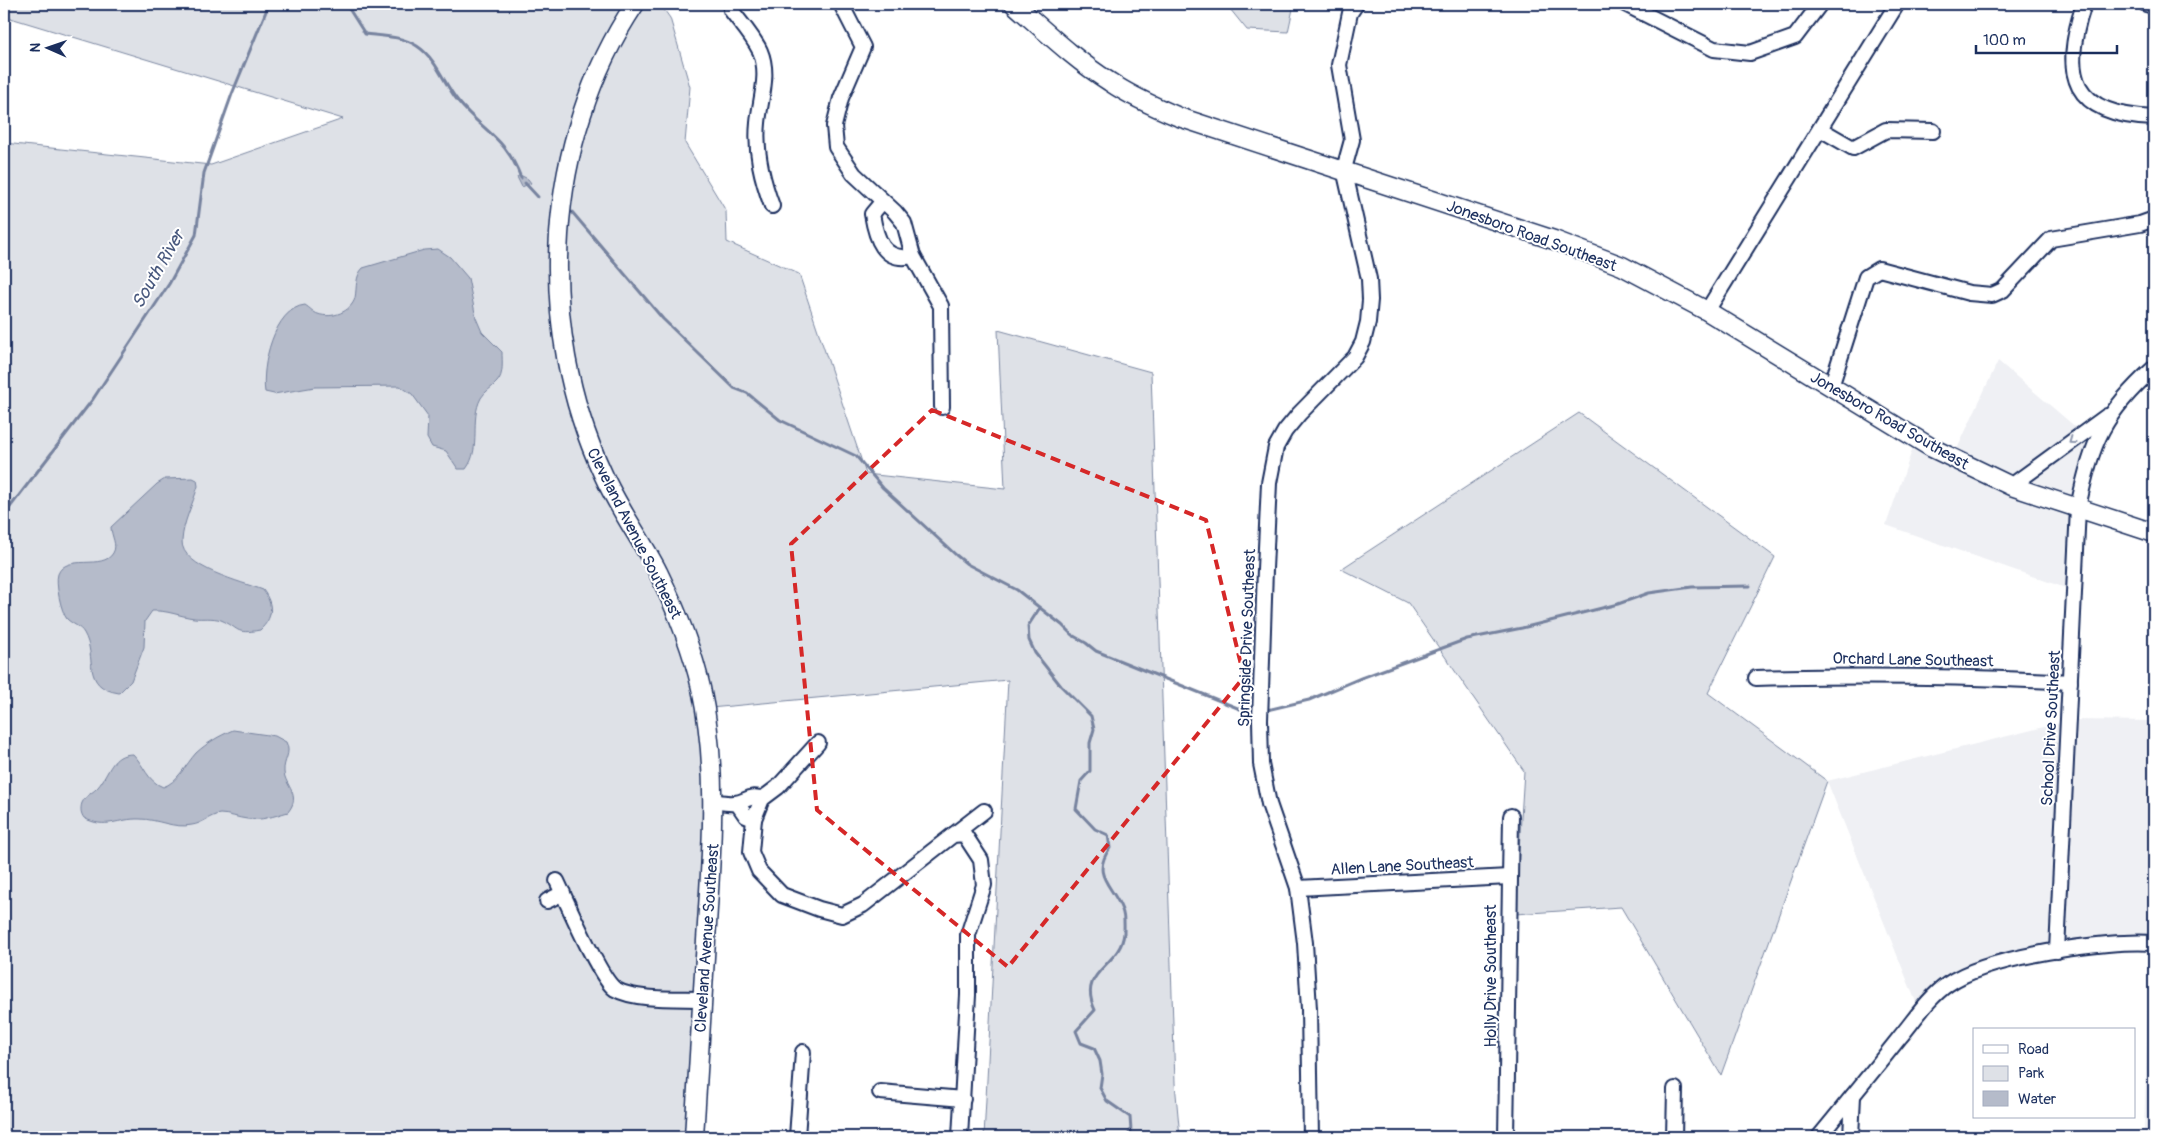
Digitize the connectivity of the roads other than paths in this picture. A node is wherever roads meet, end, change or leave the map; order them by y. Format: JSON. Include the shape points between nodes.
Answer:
{"nodes":[{"id":1,"x":635,"y":4,"type":"edge"},
{"id":2,"x":731,"y":4,"type":"edge"},
{"id":3,"x":841,"y":4,"type":"edge"},
{"id":4,"x":1014,"y":4,"type":"edge"},
{"id":5,"x":1356,"y":4,"type":"edge"},
{"id":6,"x":1625,"y":4,"type":"edge"},
{"id":7,"x":1820,"y":4,"type":"edge"},
{"id":8,"x":1897,"y":4,"type":"edge"},
{"id":9,"x":2084,"y":4,"type":"edge"},
{"id":10,"x":2146,"y":4,"type":"edge"},
{"id":11,"x":2154,"y":6,"type":"edge"},
{"id":12,"x":2154,"y":118,"type":"edge"},
{"id":13,"x":1820,"y":129,"type":"junction"},
{"id":14,"x":1933,"y":131,"type":"dead end"},
{"id":15,"x":1344,"y":169,"type":"junction"},
{"id":16,"x":882,"y":202,"type":"junction"},
{"id":17,"x":772,"y":206,"type":"dead end"},
{"id":18,"x":2154,"y":220,"type":"edge"},
{"id":19,"x":913,"y":256,"type":"junction"},
{"id":20,"x":1707,"y":312,"type":"junction"},
{"id":21,"x":2154,"y":368,"type":"edge"},
{"id":22,"x":1831,"y":387,"type":"junction"},
{"id":23,"x":942,"y":407,"type":"dead end"},
{"id":24,"x":2112,"y":412,"type":"junction"},
{"id":25,"x":2011,"y":486,"type":"junction"},
{"id":26,"x":2078,"y":508,"type":"junction"},
{"id":27,"x":2154,"y":533,"type":"edge"},
{"id":28,"x":1756,"y":678,"type":"dead end"},
{"id":29,"x":2070,"y":682,"type":"junction"},
{"id":30,"x":818,"y":743,"type":"dead end"},
{"id":31,"x":762,"y":799,"type":"junction"},
{"id":32,"x":714,"y":801,"type":"junction"},
{"id":33,"x":736,"y":803,"type":"junction"},
{"id":34,"x":984,"y":811,"type":"dead end"},
{"id":35,"x":1511,"y":816,"type":"dead end"},
{"id":36,"x":754,"y":819,"type":"junction"},
{"id":37,"x":953,"y":835,"type":"junction"},
{"id":38,"x":1509,"y":877,"type":"junction"},
{"id":39,"x":1298,"y":888,"type":"junction"},
{"id":40,"x":547,"y":901,"type":"dead end"},
{"id":41,"x":2154,"y":943,"type":"edge"},
{"id":42,"x":2057,"y":951,"type":"junction"},
{"id":43,"x":703,"y":999,"type":"junction"},
{"id":44,"x":803,"y":1052,"type":"dead end"},
{"id":45,"x":1675,"y":1089,"type":"dead end"},
{"id":46,"x":880,"y":1092,"type":"dead end"},
{"id":47,"x":1853,"y":1096,"type":"junction"},
{"id":48,"x":963,"y":1099,"type":"junction"},
{"id":49,"x":694,"y":1137,"type":"edge"},
{"id":50,"x":797,"y":1137,"type":"edge"},
{"id":51,"x":960,"y":1137,"type":"edge"},
{"id":52,"x":1311,"y":1137,"type":"edge"},
{"id":53,"x":1506,"y":1137,"type":"edge"},
{"id":54,"x":1674,"y":1137,"type":"edge"},
{"id":55,"x":1819,"y":1137,"type":"edge"},
{"id":56,"x":1851,"y":1137,"type":"edge"}],
"edges":[{"from":1,"to":32,"type":"main road","name":"Cleveland Avenue Southeast","via":[[595,77],[577,127],[566,174],[559,228],[560,318],[566,360],[589,442],[607,483],[657,571],[693,658],[712,759]]},
{"from":2,"to":17,"type":"street","via":[[731,10],[760,52],[763,94],[758,154]]},
{"from":3,"to":16,"type":"street","via":[[863,47],[841,98],[834,126],[836,147],[854,174]]},
{"from":4,"to":15,"type":"main road","name":"Jonesboro Road Southeast","via":[[1079,60],[1143,102],[1179,117]]},
{"from":5,"to":15,"type":"street","via":[[1350,13],[1339,66],[1352,140]]},
{"from":6,"to":7,"type":"street","via":[[1714,49],[1750,53],[1795,38]]},
{"from":8,"to":13,"type":"street"},
{"from":9,"to":12,"type":"street","via":[[2074,33],[2072,55],[2080,89],[2091,102],[2107,112]]},
{"from":10,"to":11,"type":"street"},
{"from":13,"to":14,"type":"street","via":[[1853,148],[1886,130]]},
{"from":13,"to":20,"type":"street"},
{"from":15,"to":20,"type":"main road","name":"Jonesboro Road Southeast","via":[[1622,266]]},
{"from":15,"to":39,"type":"street","name":"Springside Drive Southeast","via":[[1368,279],[1370,300],[1363,342],[1355,357],[1285,431],[1272,459],[1269,483],[1261,764],[1270,804]]},
{"from":16,"to":19,"type":"street","via":[[904,223]]},
{"from":16,"to":19,"type":"street","via":[[872,214],[876,238],[890,253],[903,258]]},
{"from":18,"to":22,"type":"street","via":[[2051,239],[2003,290],[1992,295],[1969,293],[1879,269],[1866,277]]},
{"from":19,"to":23,"type":"street","via":[[940,306]]},
{"from":20,"to":22,"type":"main road","name":"Jonesboro Road Southeast"},
{"from":21,"to":24,"type":"street"},
{"from":22,"to":25,"type":"main road","name":"Jonesboro Road Southeast","via":[[1932,448]]},
{"from":24,"to":25,"type":"street","one_way":true},
{"from":24,"to":26,"type":"street","name":"School Drive Southeast","via":[[2090,460]]},
{"from":25,"to":26,"type":"main road","name":"Jonesboro Road Southeast"},
{"from":26,"to":27,"type":"main road","name":"Jonesboro Road Southeast"},
{"from":26,"to":29,"type":"street","name":"School Drive Southeast"},
{"from":28,"to":29,"type":"street","name":"Orchard Lane Southeast","via":[[1863,675]]},
{"from":29,"to":42,"type":"street","name":"School Drive Southeast"},
{"from":30,"to":31,"type":"street","via":[[778,787]]},
{"from":31,"to":33,"type":"street","via":[[755,796]]},
{"from":31,"to":36,"type":"street"},
{"from":32,"to":33,"type":"street"},
{"from":32,"to":43,"type":"main road","name":"Cleveland Avenue Southeast"},
{"from":33,"to":36,"type":"street","via":[[746,816]]},
{"from":34,"to":37,"type":"street"},
{"from":35,"to":38,"type":"street","name":"Holly Drive Southeast"},
{"from":36,"to":37,"type":"street","via":[[751,852],[770,886],[797,902],[842,915],[863,905]]},
{"from":37,"to":48,"type":"street","via":[[964,834],[981,860],[984,885],[968,935]]},
{"from":38,"to":39,"type":"street","name":"Allen Lane Southeast"},
{"from":38,"to":53,"type":"street","name":"Holly Drive Southeast"},
{"from":39,"to":52,"type":"street","name":"Springside Drive Southeast","via":[[1309,1009]]},
{"from":40,"to":43,"type":"street","via":[[560,887],[601,973],[615,988],[634,995]]},
{"from":41,"to":42,"type":"street","via":[[2102,943]]},
{"from":42,"to":47,"type":"street","via":[[1987,966],[1949,983],[1920,1013]]},
{"from":43,"to":49,"type":"main road","name":"Cleveland Avenue Southeast"},
{"from":44,"to":50,"type":"street"},
{"from":45,"to":54,"type":"street"},
{"from":46,"to":48,"type":"street"},
{"from":47,"to":55,"type":"street"},
{"from":47,"to":56,"type":"street"},
{"from":48,"to":51,"type":"street"}]}
